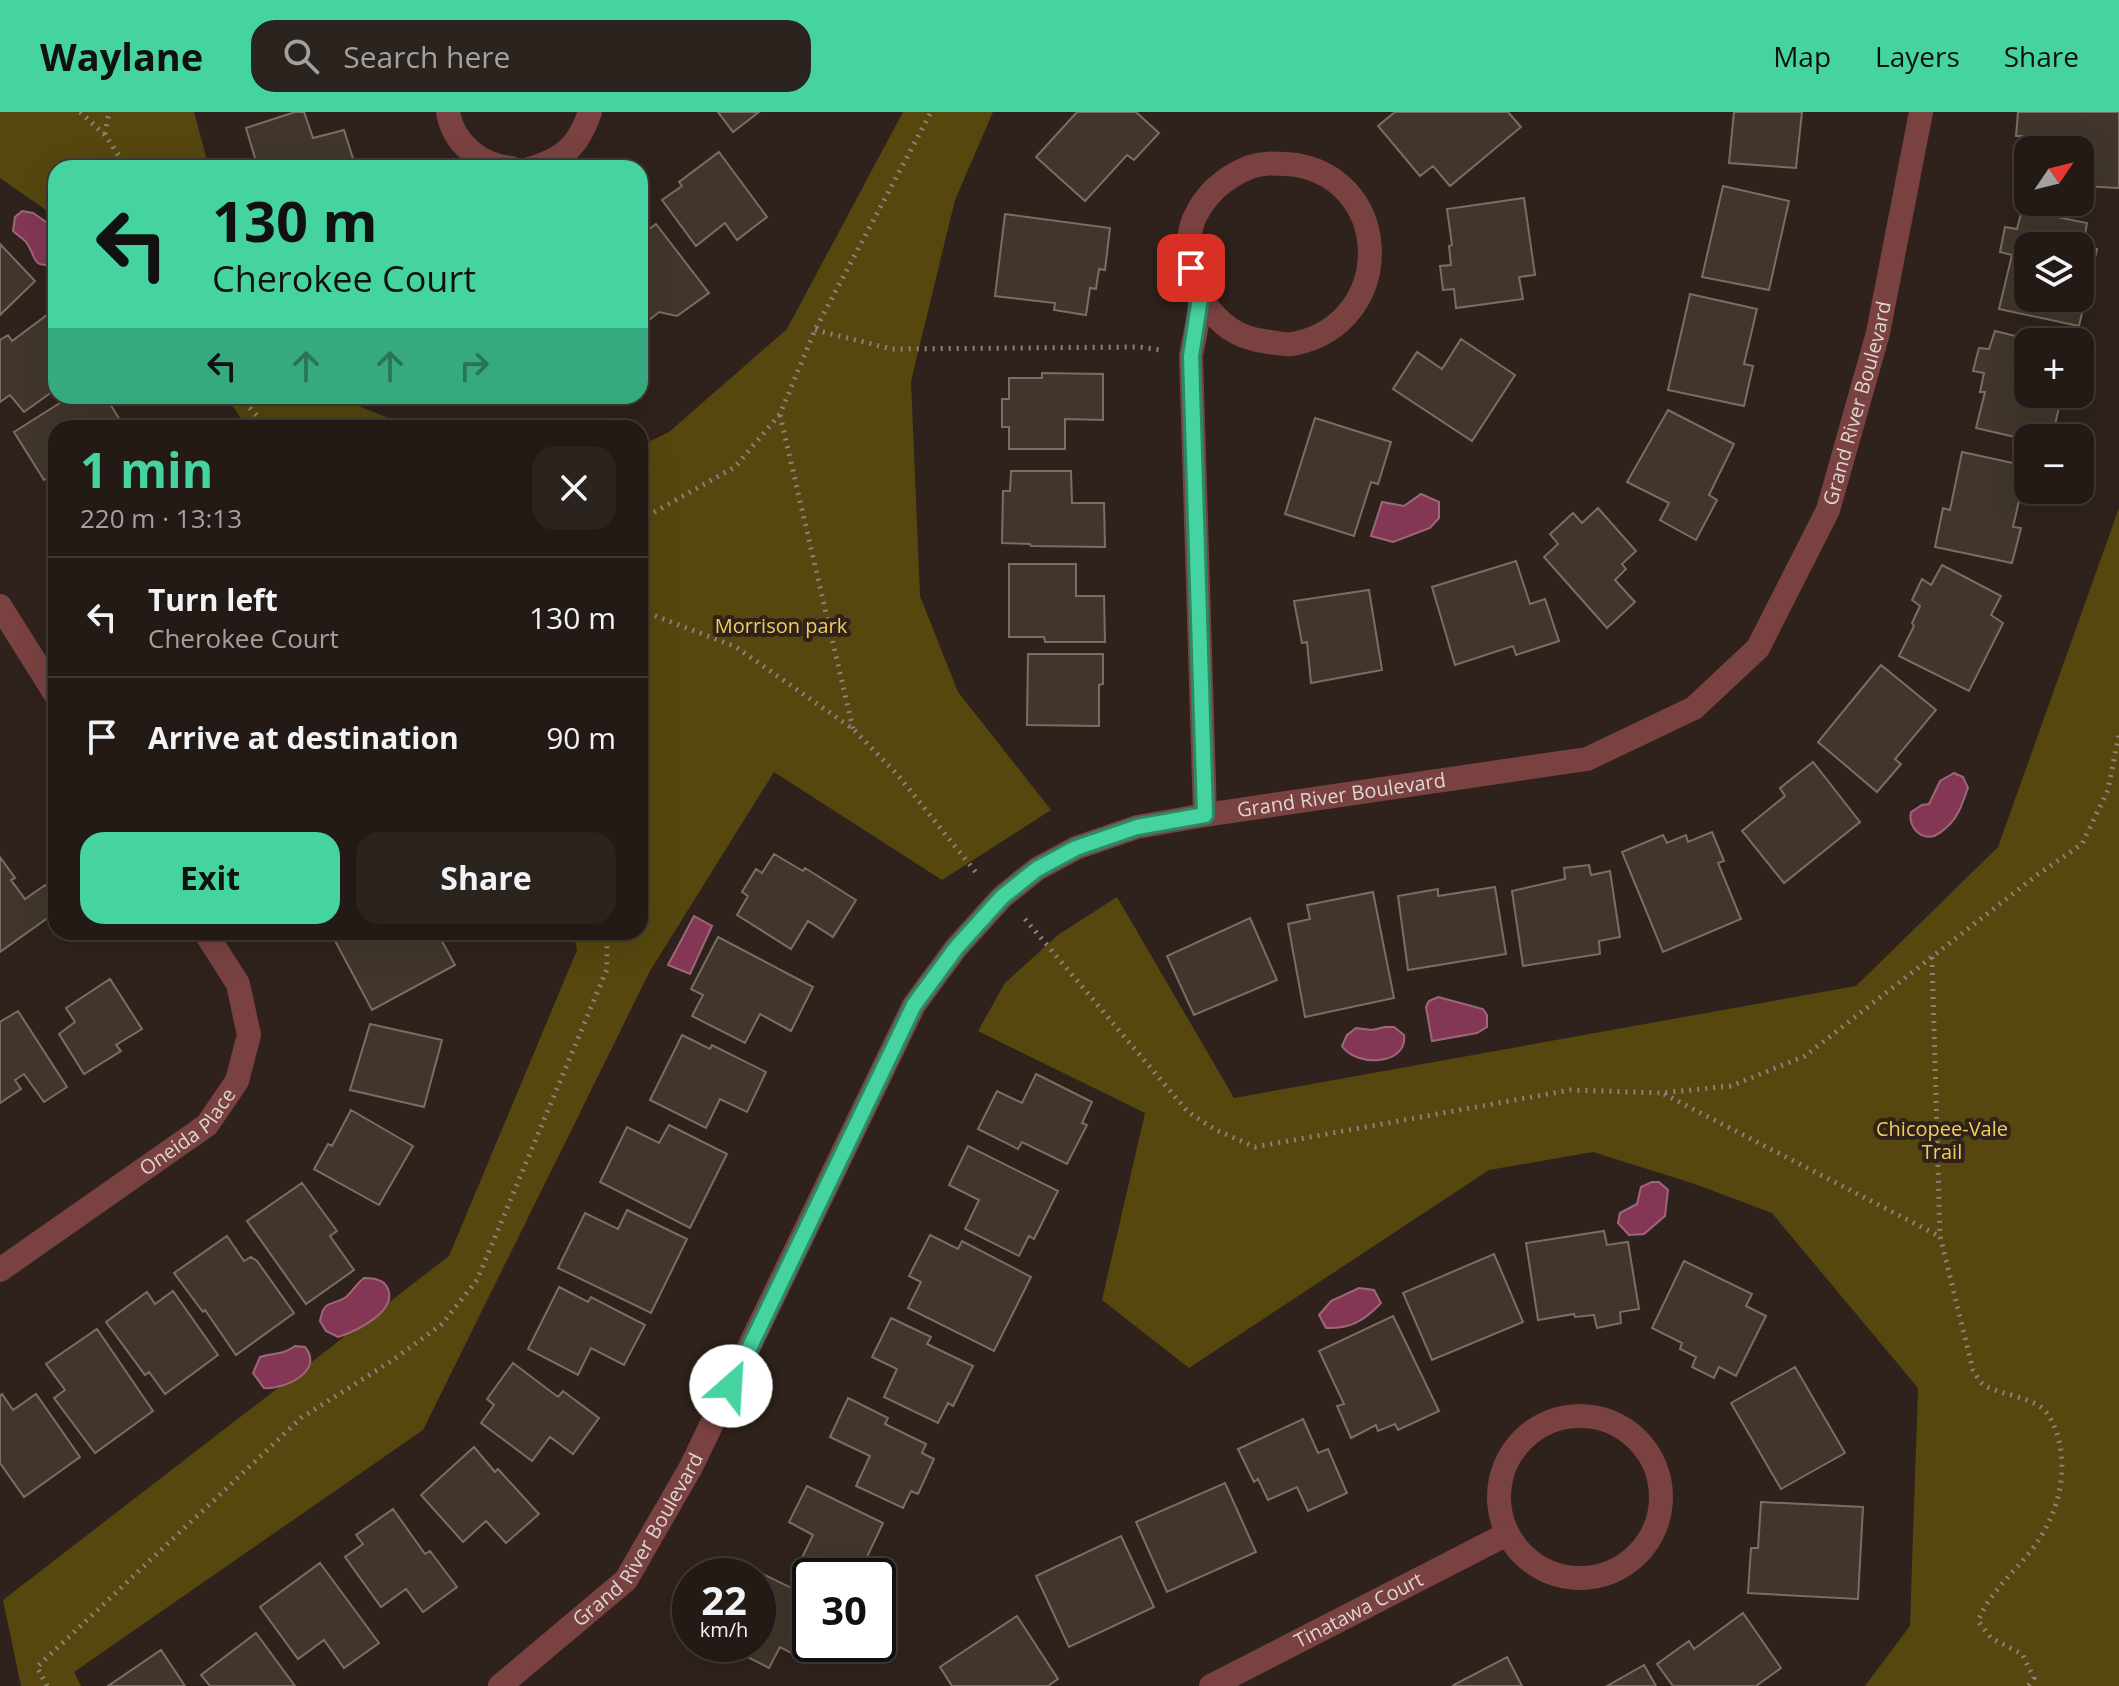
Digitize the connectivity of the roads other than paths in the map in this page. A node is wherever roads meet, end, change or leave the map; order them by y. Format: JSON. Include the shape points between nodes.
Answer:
{"nodes":[{"id":1,"x":448,"y":112,"type":"edge"},
{"id":2,"x":590,"y":112,"type":"edge"},
{"id":3,"x":1921,"y":112,"type":"edge"},
{"id":4,"x":484,"y":160,"type":"edge"},
{"id":5,"x":555,"y":160,"type":"edge"},
{"id":6,"x":1200,"y":298,"type":"junction"},
{"id":7,"x":0,"y":606,"type":"edge"},
{"id":8,"x":48,"y":682,"type":"edge"},
{"id":9,"x":1205,"y":815,"type":"junction"},
{"id":10,"x":210,"y":940,"type":"edge"},
{"id":11,"x":0,"y":1270,"type":"edge"},
{"id":12,"x":1507,"y":1534,"type":"junction"},
{"id":13,"x":500,"y":1686,"type":"edge"},
{"id":14,"x":1211,"y":1686,"type":"edge"}],
"edges":[{"from":1,"to":4,"type":"street","via":[[463,145]]},
{"from":2,"to":5,"type":"street","via":[[580,137]]},
{"from":3,"to":9,"type":"street","name":"Grand River Boulevard","via":[[1878,333],[1828,510],[1758,648],[1694,708],[1587,759]]},
{"from":6,"to":6,"type":"street","via":[[1220,323],[1247,339],[1290,345],[1321,336],[1345,318],[1364,292],[1371,245],[1363,214],[1335,180],[1307,165],[1264,162],[1234,174],[1209,194],[1194,221],[1188,252]]},
{"from":6,"to":9,"type":"street","via":[[1191,356]]},
{"from":7,"to":8,"type":"street"},
{"from":9,"to":13,"type":"street","name":"Grand River Boulevard","via":[[1137,827],[1076,848],[1037,869],[1002,897],[956,948],[914,1005],[691,1467],[626,1580]]},
{"from":10,"to":11,"type":"street","name":"Oneida Place","via":[[238,984],[249,1035],[237,1081],[207,1125]]},
{"from":12,"to":12,"type":"street","via":[[1524,1557],[1558,1576],[1586,1579],[1614,1572],[1633,1560],[1651,1538],[1663,1498],[1658,1470],[1644,1445],[1622,1426],[1594,1416],[1566,1416],[1539,1426],[1507,1462],[1499,1488]]},
{"from":12,"to":14,"type":"street","name":"Tinatawa Court"}]}
